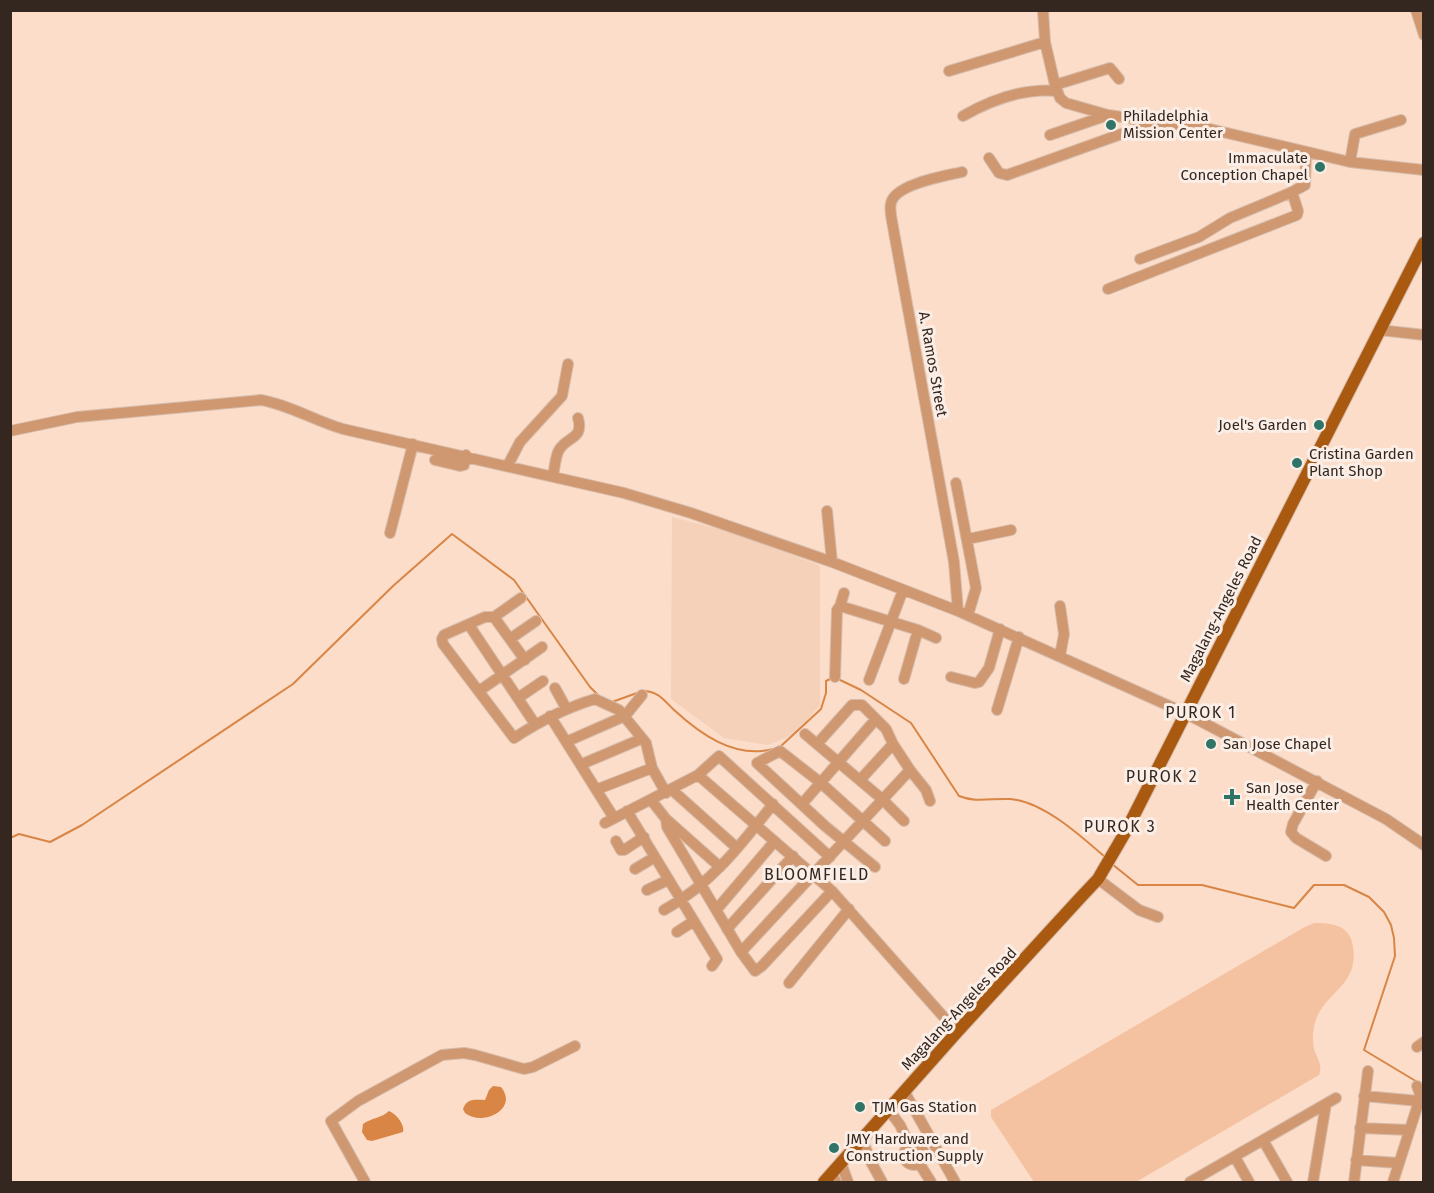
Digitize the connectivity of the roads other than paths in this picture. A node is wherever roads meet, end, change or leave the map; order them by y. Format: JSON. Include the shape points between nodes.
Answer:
{"nodes":[{"id":1,"x":1043,"y":10,"type":"edge"},
{"id":2,"x":1416,"y":10,"type":"edge"},
{"id":3,"x":1424,"y":35,"type":"edge"},
{"id":4,"x":1045,"y":42,"type":"junction"},
{"id":5,"x":949,"y":71,"type":"dead end"},
{"id":6,"x":1119,"y":79,"type":"dead end"},
{"id":7,"x":1056,"y":88,"type":"junction"},
{"id":8,"x":963,"y":116,"type":"dead end"},
{"id":9,"x":1108,"y":116,"type":"junction"},
{"id":10,"x":1401,"y":120,"type":"dead end"},
{"id":11,"x":1155,"y":122,"type":"junction"},
{"id":12,"x":1050,"y":135,"type":"dead end"},
{"id":13,"x":1306,"y":152,"type":"junction"},
{"id":14,"x":989,"y":158,"type":"dead end"},
{"id":15,"x":1350,"y":162,"type":"junction"},
{"id":16,"x":1424,"y":170,"type":"edge"},
{"id":17,"x":962,"y":172,"type":"dead end"},
{"id":18,"x":1292,"y":192,"type":"junction"},
{"id":19,"x":1424,"y":243,"type":"edge"},
{"id":20,"x":1140,"y":259,"type":"dead end"},
{"id":21,"x":1419,"y":263,"type":"edge"},
{"id":22,"x":1108,"y":289,"type":"dead end"},
{"id":23,"x":1380,"y":330,"type":"junction"},
{"id":24,"x":1424,"y":335,"type":"edge"},
{"id":25,"x":568,"y":364,"type":"dead end"},
{"id":26,"x":579,"y":418,"type":"dead end"},
{"id":27,"x":10,"y":431,"type":"edge"},
{"id":28,"x":413,"y":444,"type":"junction"},
{"id":29,"x":466,"y":455,"type":"junction"},
{"id":30,"x":435,"y":460,"type":"dead end"},
{"id":31,"x":508,"y":465,"type":"junction"},
{"id":32,"x":553,"y":475,"type":"junction"},
{"id":33,"x":956,"y":483,"type":"dead end"},
{"id":34,"x":827,"y":512,"type":"dead end"},
{"id":35,"x":1011,"y":530,"type":"dead end"},
{"id":36,"x":390,"y":533,"type":"dead end"},
{"id":37,"x":968,"y":539,"type":"junction"},
{"id":38,"x":832,"y":562,"type":"junction"},
{"id":39,"x":903,"y":590,"type":"junction"},
{"id":40,"x":844,"y":593,"type":"dead end"},
{"id":41,"x":521,"y":598,"type":"dead end"},
{"id":42,"x":840,"y":606,"type":"junction"},
{"id":43,"x":1060,"y":606,"type":"dead end"},
{"id":44,"x":963,"y":613,"type":"junction"},
{"id":45,"x":494,"y":617,"type":"junction"},
{"id":46,"x":537,"y":621,"type":"dead end"},
{"id":47,"x":890,"y":623,"type":"junction"},
{"id":48,"x":469,"y":625,"type":"junction"},
{"id":49,"x":1000,"y":629,"type":"junction"},
{"id":50,"x":918,"y":630,"type":"junction"},
{"id":51,"x":1018,"y":637,"type":"junction"},
{"id":52,"x":936,"y":638,"type":"dead end"},
{"id":53,"x":510,"y":639,"type":"junction"},
{"id":54,"x":542,"y":647,"type":"dead end"},
{"id":55,"x":1060,"y":656,"type":"junction"},
{"id":56,"x":525,"y":660,"type":"junction"},
{"id":57,"x":503,"y":675,"type":"junction"},
{"id":58,"x":835,"y":677,"type":"dead end"},
{"id":59,"x":951,"y":677,"type":"dead end"},
{"id":60,"x":904,"y":679,"type":"dead end"},
{"id":61,"x":869,"y":680,"type":"dead end"},
{"id":62,"x":543,"y":681,"type":"dead end"},
{"id":63,"x":555,"y":687,"type":"dead end"},
{"id":64,"x":479,"y":691,"type":"junction"},
{"id":65,"x":642,"y":695,"type":"dead end"},
{"id":66,"x":518,"y":698,"type":"junction"},
{"id":67,"x":566,"y":708,"type":"junction"},
{"id":68,"x":997,"y":710,"type":"dead end"},
{"id":69,"x":1185,"y":713,"type":"junction"},
{"id":70,"x":550,"y":716,"type":"junction"},
{"id":71,"x":625,"y":716,"type":"junction"},
{"id":72,"x":876,"y":719,"type":"junction"},
{"id":73,"x":535,"y":724,"type":"junction"},
{"id":74,"x":805,"y":734,"type":"dead end"},
{"id":75,"x":641,"y":739,"type":"junction"},
{"id":76,"x":568,"y":741,"type":"junction"},
{"id":77,"x":817,"y":744,"type":"junction"},
{"id":78,"x":892,"y":744,"type":"junction"},
{"id":79,"x":839,"y":763,"type":"junction"},
{"id":80,"x":582,"y":764,"type":"junction"},
{"id":81,"x":652,"y":768,"type":"junction"},
{"id":82,"x":910,"y":770,"type":"junction"},
{"id":83,"x":698,"y":775,"type":"junction"},
{"id":84,"x":860,"y":780,"type":"junction"},
{"id":85,"x":1317,"y":782,"type":"junction"},
{"id":86,"x":821,"y":783,"type":"junction"},
{"id":87,"x":598,"y":789,"type":"junction"},
{"id":88,"x":668,"y":791,"type":"junction"},
{"id":89,"x":882,"y":799,"type":"junction"},
{"id":90,"x":651,"y":800,"type":"junction"},
{"id":91,"x":930,"y":801,"type":"dead end"},
{"id":92,"x":773,"y":804,"type":"junction"},
{"id":93,"x":802,"y":804,"type":"junction"},
{"id":94,"x":627,"y":811,"type":"junction"},
{"id":95,"x":666,"y":819,"type":"junction"},
{"id":96,"x":904,"y":820,"type":"dead end"},
{"id":97,"x":863,"y":821,"type":"junction"},
{"id":98,"x":756,"y":825,"type":"junction"},
{"id":99,"x":644,"y":837,"type":"junction"},
{"id":100,"x":616,"y":841,"type":"dead end"},
{"id":101,"x":885,"y":841,"type":"dead end"},
{"id":102,"x":774,"y":842,"type":"junction"},
{"id":103,"x":844,"y":842,"type":"junction"},
{"id":104,"x":1424,"y":845,"type":"edge"},
{"id":105,"x":737,"y":848,"type":"junction"},
{"id":106,"x":793,"y":856,"type":"junction"},
{"id":107,"x":1326,"y":856,"type":"dead end"},
{"id":108,"x":655,"y":857,"type":"junction"},
{"id":109,"x":830,"y":857,"type":"junction"},
{"id":110,"x":720,"y":867,"type":"junction"},
{"id":111,"x":875,"y":867,"type":"dead end"},
{"id":112,"x":635,"y":869,"type":"dead end"},
{"id":113,"x":812,"y":874,"type":"junction"},
{"id":114,"x":1098,"y":879,"type":"junction"},
{"id":115,"x":668,"y":880,"type":"junction"},
{"id":116,"x":701,"y":887,"type":"junction"},
{"id":117,"x":647,"y":890,"type":"dead end"},
{"id":118,"x":832,"y":891,"type":"junction"},
{"id":119,"x":681,"y":901,"type":"junction"},
{"id":120,"x":717,"y":909,"type":"junction"},
{"id":121,"x":849,"y":909,"type":"junction"},
{"id":122,"x":664,"y":910,"type":"dead end"},
{"id":123,"x":1158,"y":917,"type":"dead end"},
{"id":124,"x":694,"y":921,"type":"junction"},
{"id":125,"x":727,"y":929,"type":"junction"},
{"id":126,"x":677,"y":932,"type":"dead end"},
{"id":127,"x":741,"y":952,"type":"junction"},
{"id":128,"x":712,"y":966,"type":"dead end"},
{"id":129,"x":789,"y":983,"type":"dead end"},
{"id":130,"x":957,"y":1032,"type":"junction"},
{"id":131,"x":575,"y":1046,"type":"dead end"},
{"id":132,"x":1368,"y":1071,"type":"dead end"},
{"id":133,"x":1417,"y":1086,"type":"dead end"},
{"id":134,"x":904,"y":1091,"type":"junction"},
{"id":135,"x":1364,"y":1096,"type":"junction"},
{"id":136,"x":1336,"y":1098,"type":"dead end"},
{"id":137,"x":1419,"y":1101,"type":"junction"},
{"id":138,"x":1326,"y":1104,"type":"junction"},
{"id":139,"x":888,"y":1109,"type":"junction"},
{"id":140,"x":1360,"y":1128,"type":"junction"},
{"id":141,"x":1409,"y":1130,"type":"junction"},
{"id":142,"x":862,"y":1139,"type":"junction"},
{"id":143,"x":1263,"y":1140,"type":"junction"},
{"id":144,"x":1234,"y":1157,"type":"junction"},
{"id":145,"x":1356,"y":1160,"type":"junction"},
{"id":146,"x":841,"y":1163,"type":"junction"},
{"id":147,"x":1398,"y":1163,"type":"junction"},
{"id":148,"x":1208,"y":1178,"type":"edge"},
{"id":149,"x":831,"y":1180,"type":"edge"},
{"id":150,"x":365,"y":1182,"type":"edge"},
{"id":151,"x":848,"y":1182,"type":"edge"},
{"id":152,"x":882,"y":1182,"type":"edge"},
{"id":153,"x":931,"y":1182,"type":"edge"},
{"id":154,"x":956,"y":1182,"type":"edge"},
{"id":155,"x":1190,"y":1182,"type":"edge"},
{"id":156,"x":1249,"y":1182,"type":"edge"},
{"id":157,"x":1287,"y":1182,"type":"edge"},
{"id":158,"x":1313,"y":1182,"type":"edge"},
{"id":159,"x":1354,"y":1182,"type":"edge"},
{"id":160,"x":1393,"y":1182,"type":"edge"}],
"edges":[{"from":1,"to":4,"type":"street"},
{"from":2,"to":3,"type":"street"},
{"from":4,"to":5,"type":"street"},
{"from":4,"to":7,"type":"street"},
{"from":6,"to":7,"type":"street","via":[[1110,68]]},
{"from":7,"to":8,"type":"street","via":[[1019,94]]},
{"from":7,"to":9,"type":"street","via":[[1066,104]]},
{"from":9,"to":11,"type":"street"},
{"from":9,"to":12,"type":"street"},
{"from":10,"to":15,"type":"street","via":[[1355,134]]},
{"from":11,"to":13,"type":"street","via":[[1210,129]]},
{"from":11,"to":14,"type":"street","via":[[1007,175],[999,173]]},
{"from":13,"to":15,"type":"street"},
{"from":13,"to":18,"type":"street","via":[[1305,185]]},
{"from":15,"to":16,"type":"street"},
{"from":17,"to":44,"type":"street","name":"A. Ramos Street","via":[[905,188],[891,203]]},
{"from":18,"to":20,"type":"street","via":[[1230,218],[1199,237]]},
{"from":18,"to":22,"type":"street","via":[[1297,214]]},
{"from":19,"to":21,"type":"main road","name":"Magalang-Angeles Road"},
{"from":21,"to":23,"type":"main road","name":"Magalang-Angeles Road"},
{"from":23,"to":24,"type":"street"},
{"from":23,"to":69,"type":"main road","name":"Magalang-Angeles Road"},
{"from":25,"to":31,"type":"street","via":[[562,396],[520,442]]},
{"from":26,"to":32,"type":"street","via":[[580,429],[558,451]]},
{"from":27,"to":28,"type":"street","via":[[77,417],[261,400],[329,425]]},
{"from":28,"to":29,"type":"street"},
{"from":28,"to":36,"type":"street"},
{"from":29,"to":30,"type":"street","via":[[464,465],[460,466]]},
{"from":29,"to":31,"type":"street"},
{"from":31,"to":32,"type":"street"},
{"from":32,"to":38,"type":"street","via":[[691,513]]},
{"from":33,"to":37,"type":"street"},
{"from":34,"to":38,"type":"street"},
{"from":35,"to":37,"type":"street"},
{"from":37,"to":44,"type":"street","via":[[976,588]]},
{"from":38,"to":39,"type":"street"},
{"from":39,"to":44,"type":"street"},
{"from":39,"to":47,"type":"street"},
{"from":40,"to":42,"type":"street"},
{"from":41,"to":45,"type":"street"},
{"from":42,"to":47,"type":"street"},
{"from":42,"to":58,"type":"street"},
{"from":43,"to":55,"type":"street","via":[[1064,634]]},
{"from":44,"to":49,"type":"street"},
{"from":45,"to":48,"type":"street"},
{"from":45,"to":53,"type":"street"},
{"from":46,"to":53,"type":"street"},
{"from":47,"to":50,"type":"street"},
{"from":47,"to":61,"type":"street"},
{"from":48,"to":57,"type":"street"},
{"from":48,"to":64,"type":"street","via":[[442,639]]},
{"from":49,"to":51,"type":"street"},
{"from":49,"to":59,"type":"street","via":[[989,668],[979,682]]},
{"from":50,"to":52,"type":"street"},
{"from":50,"to":60,"type":"street"},
{"from":51,"to":55,"type":"street"},
{"from":51,"to":68,"type":"street"},
{"from":53,"to":56,"type":"street"},
{"from":54,"to":56,"type":"street"},
{"from":55,"to":69,"type":"street"},
{"from":56,"to":57,"type":"street"},
{"from":57,"to":64,"type":"street"},
{"from":57,"to":66,"type":"street"},
{"from":62,"to":66,"type":"street"},
{"from":63,"to":67,"type":"street"},
{"from":64,"to":73,"type":"street","via":[[514,738]]},
{"from":65,"to":71,"type":"street"},
{"from":66,"to":73,"type":"street"},
{"from":67,"to":70,"type":"street"},
{"from":67,"to":71,"type":"street","via":[[595,699]]},
{"from":69,"to":85,"type":"street"},
{"from":69,"to":114,"type":"main road","name":"Magalang-Angeles Road"},
{"from":70,"to":73,"type":"street"},
{"from":70,"to":76,"type":"street"},
{"from":71,"to":75,"type":"street"},
{"from":71,"to":76,"type":"street"},
{"from":72,"to":77,"type":"street","via":[[862,705],[852,705]]},
{"from":72,"to":78,"type":"street"},
{"from":72,"to":79,"type":"street"},
{"from":74,"to":77,"type":"street"},
{"from":75,"to":80,"type":"street"},
{"from":75,"to":81,"type":"street","via":[[648,746]]},
{"from":76,"to":80,"type":"street"},
{"from":77,"to":79,"type":"street"},
{"from":78,"to":82,"type":"street"},
{"from":78,"to":84,"type":"street"},
{"from":79,"to":84,"type":"street"},
{"from":79,"to":86,"type":"street"},
{"from":80,"to":87,"type":"street"},
{"from":81,"to":87,"type":"street"},
{"from":81,"to":88,"type":"street"},
{"from":82,"to":89,"type":"street"},
{"from":82,"to":91,"type":"street"},
{"from":83,"to":88,"type":"street"},
{"from":83,"to":92,"type":"street","via":[[719,756]]},
{"from":83,"to":98,"type":"street"},
{"from":84,"to":89,"type":"street"},
{"from":85,"to":104,"type":"street","via":[[1397,825]]},
{"from":85,"to":107,"type":"street","via":[[1291,832]]},
{"from":86,"to":93,"type":"street"},
{"from":86,"to":93,"type":"street","via":[[780,751],[757,763]]},
{"from":86,"to":97,"type":"street"},
{"from":87,"to":94,"type":"street","via":[[610,821]]},
{"from":88,"to":90,"type":"street"},
{"from":88,"to":105,"type":"street"},
{"from":89,"to":96,"type":"street"},
{"from":89,"to":97,"type":"street"},
{"from":90,"to":94,"type":"street"},
{"from":90,"to":95,"type":"street"},
{"from":92,"to":98,"type":"street"},
{"from":92,"to":109,"type":"street"},
{"from":93,"to":103,"type":"street"},
{"from":94,"to":99,"type":"street"},
{"from":95,"to":110,"type":"street"},
{"from":95,"to":116,"type":"street"},
{"from":97,"to":101,"type":"street"},
{"from":97,"to":103,"type":"street"},
{"from":98,"to":102,"type":"street"},
{"from":98,"to":105,"type":"street"},
{"from":99,"to":100,"type":"street","via":[[624,850]]},
{"from":99,"to":108,"type":"street"},
{"from":102,"to":106,"type":"street"},
{"from":102,"to":120,"type":"street"},
{"from":103,"to":109,"type":"street"},
{"from":103,"to":111,"type":"street"},
{"from":105,"to":110,"type":"street"},
{"from":106,"to":113,"type":"street"},
{"from":106,"to":125,"type":"street"},
{"from":108,"to":112,"type":"street"},
{"from":108,"to":115,"type":"street"},
{"from":109,"to":113,"type":"street"},
{"from":110,"to":116,"type":"street"},
{"from":113,"to":118,"type":"street"},
{"from":113,"to":127,"type":"street"},
{"from":114,"to":123,"type":"street","via":[[1140,910]]},
{"from":114,"to":130,"type":"main road","name":"Magalang-Angeles Road"},
{"from":115,"to":117,"type":"street"},
{"from":115,"to":119,"type":"street"},
{"from":116,"to":119,"type":"street"},
{"from":116,"to":120,"type":"street"},
{"from":118,"to":121,"type":"street"},
{"from":118,"to":127,"type":"street","via":[[758,970],[752,969]]},
{"from":119,"to":122,"type":"street"},
{"from":119,"to":124,"type":"street"},
{"from":120,"to":125,"type":"street"},
{"from":121,"to":129,"type":"street"},
{"from":121,"to":130,"type":"street"},
{"from":124,"to":126,"type":"street"},
{"from":124,"to":128,"type":"street","via":[[701,945],[717,959]]},
{"from":125,"to":127,"type":"street"},
{"from":130,"to":134,"type":"main road","name":"Magalang-Angeles Road"},
{"from":131,"to":150,"type":"street","via":[[524,1069],[464,1053],[442,1056],[346,1108],[331,1121]]},
{"from":132,"to":135,"type":"street"},
{"from":133,"to":137,"type":"street"},
{"from":134,"to":139,"type":"main road","name":"Magalang-Angeles Road"},
{"from":134,"to":154,"type":"street"},
{"from":135,"to":137,"type":"street"},
{"from":135,"to":140,"type":"street"},
{"from":136,"to":138,"type":"street"},
{"from":137,"to":141,"type":"street"},
{"from":138,"to":143,"type":"street"},
{"from":138,"to":158,"type":"street"},
{"from":139,"to":142,"type":"main road","name":"Magalang-Angeles Road"},
{"from":139,"to":153,"type":"street","via":[[910,1146],[923,1152],[919,1163]]},
{"from":140,"to":141,"type":"street"},
{"from":140,"to":145,"type":"street"},
{"from":141,"to":147,"type":"street"},
{"from":142,"to":146,"type":"main road","name":"Magalang-Angeles Road"},
{"from":142,"to":152,"type":"street"},
{"from":143,"to":144,"type":"street"},
{"from":143,"to":157,"type":"street"},
{"from":144,"to":148,"type":"street"},
{"from":144,"to":156,"type":"street"},
{"from":145,"to":147,"type":"street"},
{"from":145,"to":159,"type":"street"},
{"from":146,"to":149,"type":"main road","name":"Magalang-Angeles Road"},
{"from":146,"to":151,"type":"street"},
{"from":147,"to":160,"type":"street"},
{"from":148,"to":155,"type":"street"}]}
